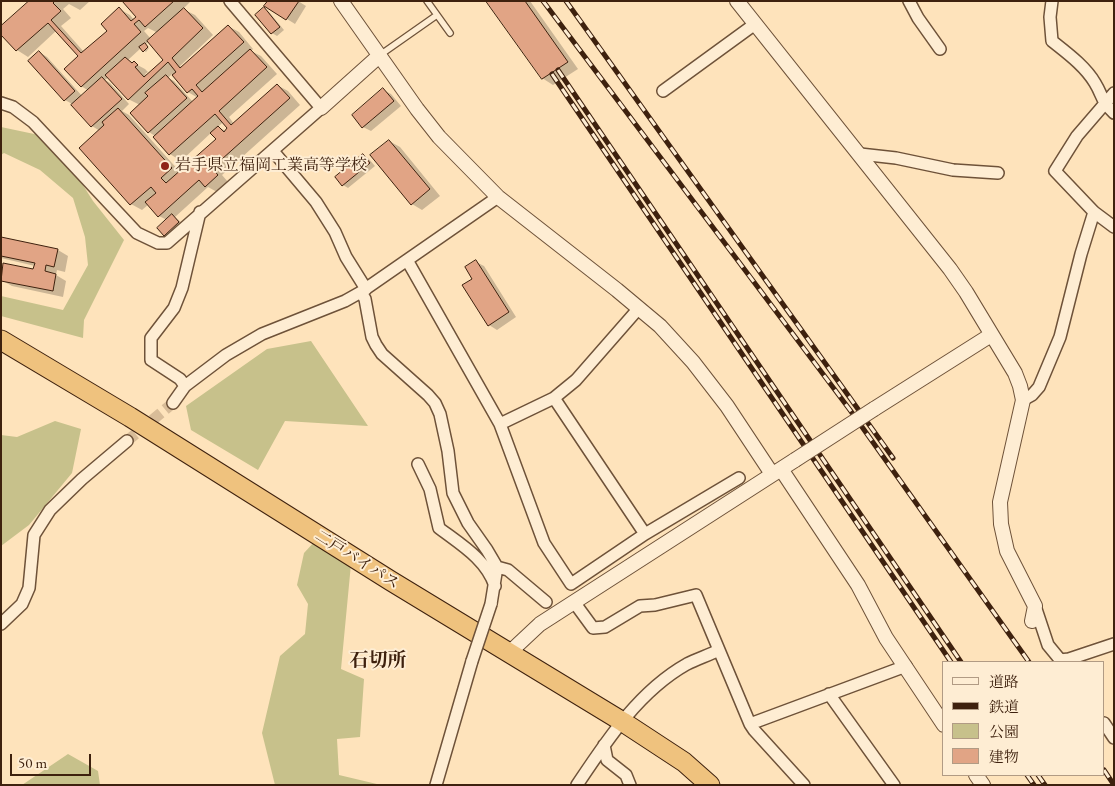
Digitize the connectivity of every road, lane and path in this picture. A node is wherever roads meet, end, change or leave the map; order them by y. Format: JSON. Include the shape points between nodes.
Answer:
{"nodes":[{"id":1,"x":230,"y":1,"type":"edge"},
{"id":2,"x":340,"y":1,"type":"edge"},
{"id":3,"x":427,"y":1,"type":"edge"},
{"id":4,"x":737,"y":1,"type":"edge"},
{"id":5,"x":909,"y":1,"type":"edge"},
{"id":6,"x":1052,"y":1,"type":"edge"},
{"id":7,"x":437,"y":15,"type":"junction"},
{"id":8,"x":755,"y":24,"type":"junction"},
{"id":9,"x":450,"y":33,"type":"dead end"},
{"id":10,"x":940,"y":48,"type":"dead end"},
{"id":11,"x":378,"y":56,"type":"junction"},
{"id":12,"x":663,"y":91,"type":"dead end"},
{"id":13,"x":1114,"y":93,"type":"edge"},
{"id":14,"x":1,"y":103,"type":"edge"},
{"id":15,"x":1104,"y":104,"type":"junction"},
{"id":16,"x":321,"y":108,"type":"junction"},
{"id":17,"x":1114,"y":113,"type":"edge"},
{"id":18,"x":273,"y":151,"type":"junction"},
{"id":19,"x":860,"y":154,"type":"junction"},
{"id":20,"x":998,"y":173,"type":"dead end"},
{"id":21,"x":498,"y":198,"type":"junction"},
{"id":22,"x":200,"y":212,"type":"junction"},
{"id":23,"x":1094,"y":212,"type":"junction"},
{"id":24,"x":1114,"y":227,"type":"edge"},
{"id":25,"x":408,"y":260,"type":"junction"},
{"id":26,"x":364,"y":290,"type":"junction"},
{"id":27,"x":639,"y":308,"type":"junction"},
{"id":28,"x":991,"y":335,"type":"junction"},
{"id":29,"x":1,"y":340,"type":"edge"},
{"id":30,"x":186,"y":386,"type":"junction"},
{"id":31,"x":554,"y":398,"type":"junction"},
{"id":32,"x":1023,"y":400,"type":"junction"},
{"id":33,"x":173,"y":403,"type":"tunnel mouth"},
{"id":34,"x":500,"y":424,"type":"junction"},
{"id":35,"x":127,"y":441,"type":"tunnel mouth"},
{"id":36,"x":418,"y":464,"type":"dead end"},
{"id":37,"x":777,"y":472,"type":"junction"},
{"id":38,"x":739,"y":478,"type":"dead end"},
{"id":39,"x":645,"y":534,"type":"junction"},
{"id":40,"x":497,"y":567,"type":"junction"},
{"id":41,"x":495,"y":586,"type":"junction"},
{"id":42,"x":546,"y":602,"type":"dead end"},
{"id":43,"x":574,"y":602,"type":"junction"},
{"id":44,"x":1034,"y":614,"type":"joint"},
{"id":45,"x":1,"y":624,"type":"edge"},
{"id":46,"x":1114,"y":644,"type":"edge"},
{"id":47,"x":719,"y":650,"type":"junction"},
{"id":48,"x":509,"y":653,"type":"junction"},
{"id":49,"x":1061,"y":661,"type":"edge"},
{"id":50,"x":906,"y":666,"type":"junction"},
{"id":51,"x":829,"y":694,"type":"junction"},
{"id":52,"x":942,"y":721,"type":"edge"},
{"id":53,"x":623,"y":722,"type":"junction"},
{"id":54,"x":750,"y":724,"type":"junction"},
{"id":55,"x":1105,"y":724,"type":"edge"},
{"id":56,"x":1114,"y":738,"type":"edge"},
{"id":57,"x":604,"y":745,"type":"junction"},
{"id":58,"x":436,"y":785,"type":"edge"},
{"id":59,"x":577,"y":785,"type":"edge"},
{"id":60,"x":630,"y":785,"type":"edge"},
{"id":61,"x":710,"y":785,"type":"edge"},
{"id":62,"x":804,"y":785,"type":"edge"},
{"id":63,"x":894,"y":785,"type":"edge"}],
"edges":[{"from":1,"to":16,"type":"street"},
{"from":2,"to":11,"type":"street"},
{"from":3,"to":7,"type":"lane"},
{"from":4,"to":8,"type":"street"},
{"from":5,"to":10,"type":"street"},
{"from":6,"to":15,"type":"street","via":[[1052,41],[1078,62],[1095,83]]},
{"from":7,"to":9,"type":"lane"},
{"from":7,"to":11,"type":"lane"},
{"from":8,"to":12,"type":"street"},
{"from":8,"to":19,"type":"street"},
{"from":11,"to":16,"type":"street"},
{"from":11,"to":21,"type":"street","via":[[439,137]]},
{"from":13,"to":15,"type":"street"},
{"from":14,"to":22,"type":"street","via":[[13,106],[33,122],[137,233],[158,244],[167,243]]},
{"from":15,"to":17,"type":"street"},
{"from":15,"to":23,"type":"street","via":[[1077,136],[1055,171]]},
{"from":16,"to":18,"type":"street"},
{"from":18,"to":22,"type":"street"},
{"from":18,"to":26,"type":"street","via":[[316,202]]},
{"from":19,"to":20,"type":"street","via":[[952,170]]},
{"from":19,"to":28,"type":"street","via":[[950,269]]},
{"from":21,"to":25,"type":"street"},
{"from":21,"to":27,"type":"street"},
{"from":22,"to":30,"type":"street","via":[[182,288],[174,308],[150,338],[151,360]]},
{"from":23,"to":24,"type":"street"},
{"from":23,"to":32,"type":"street","via":[[1060,337],[1039,387]]},
{"from":25,"to":26,"type":"street"},
{"from":25,"to":34,"type":"street"},
{"from":26,"to":30,"type":"street","via":[[345,301],[262,334],[226,355]]},
{"from":26,"to":40,"type":"street","via":[[376,345],[435,403],[448,451],[453,493]]},
{"from":27,"to":31,"type":"street","via":[[576,380]]},
{"from":27,"to":37,"type":"street","via":[[693,362]]},
{"from":28,"to":32,"type":"street","via":[[1015,373]]},
{"from":28,"to":37,"type":"street","bridge":true},
{"from":29,"to":48,"type":"highway","name":"二戸バイパス"},
{"from":30,"to":33,"type":"street"},
{"from":31,"to":34,"type":"street"},
{"from":31,"to":39,"type":"street"},
{"from":32,"to":44,"type":"street","via":[[1000,502],[1001,524],[1007,551]]},
{"from":34,"to":39,"type":"street","via":[[544,543],[571,584]]},
{"from":35,"to":45,"type":"street","via":[[50,510],[34,535],[28,588],[22,604]]},
{"from":36,"to":41,"type":"street","via":[[430,489],[439,528],[478,560]]},
{"from":37,"to":43,"type":"street"},
{"from":37,"to":50,"type":"street","via":[[858,586],[886,638]]},
{"from":38,"to":39,"type":"street"},
{"from":40,"to":41,"type":"street"},
{"from":40,"to":42,"type":"street","via":[[508,570]]},
{"from":41,"to":58,"type":"street","bridge":true},
{"from":43,"to":47,"type":"street","via":[[592,628],[606,627],[640,606],[696,594]]},
{"from":43,"to":48,"type":"street","via":[[540,624]]},
{"from":44,"to":49,"type":"street","via":[[1048,644]]},
{"from":46,"to":49,"type":"street"},
{"from":47,"to":53,"type":"street","via":[[687,664],[656,686]]},
{"from":47,"to":54,"type":"street"},
{"from":48,"to":53,"type":"highway","name":"二戸バイパス"},
{"from":50,"to":51,"type":"street"},
{"from":50,"to":52,"type":"street"},
{"from":51,"to":54,"type":"street"},
{"from":51,"to":63,"type":"street"},
{"from":53,"to":57,"type":"street"},
{"from":53,"to":61,"type":"highway","name":"二戸バイパス","via":[[684,762]]},
{"from":54,"to":62,"type":"street"},
{"from":55,"to":56,"type":"street"},
{"from":57,"to":59,"type":"street"},
{"from":57,"to":60,"type":"street","via":[[607,760],[626,775]]}]}
